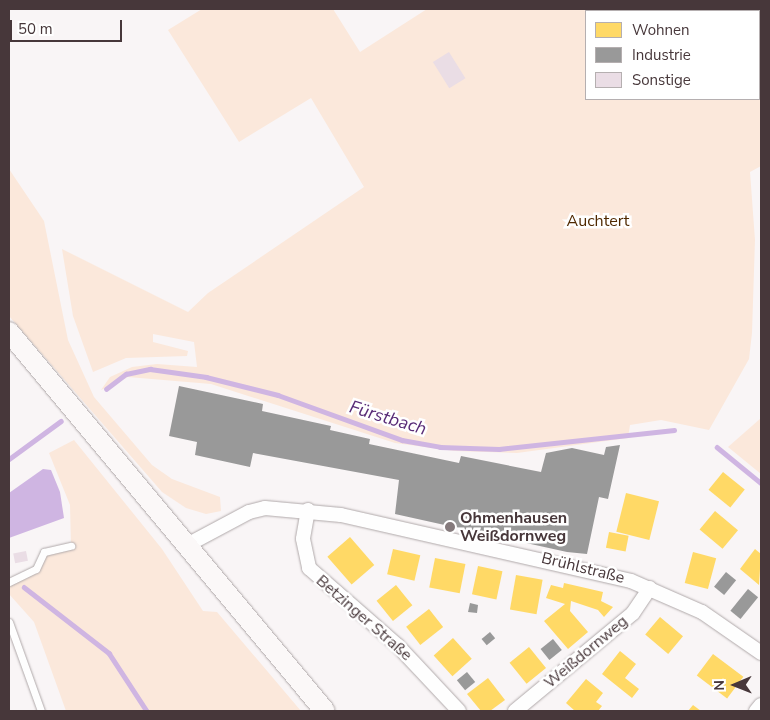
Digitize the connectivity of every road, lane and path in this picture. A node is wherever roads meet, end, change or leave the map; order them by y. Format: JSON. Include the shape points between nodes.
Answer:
{"nodes":[{"id":1,"x":9,"y":332,"type":"edge"},
{"id":2,"x":308,"y":510,"type":"junction"},
{"id":3,"x":189,"y":544,"type":"junction"},
{"id":4,"x":71,"y":546,"type":"dead end"},
{"id":5,"x":9,"y":582,"type":"edge"},
{"id":6,"x":650,"y":588,"type":"junction"},
{"id":7,"x":9,"y":622,"type":"edge"},
{"id":8,"x":761,"y":653,"type":"edge"},
{"id":9,"x":761,"y":705,"type":"edge"},
{"id":10,"x":41,"y":711,"type":"edge"},
{"id":11,"x":325,"y":711,"type":"edge"},
{"id":12,"x":459,"y":711,"type":"edge"},
{"id":13,"x":515,"y":711,"type":"edge"},
{"id":14,"x":756,"y":711,"type":"edge"}],
"edges":[{"from":1,"to":3,"type":"main road"},
{"from":2,"to":3,"type":"street","name":"Brühlstraße","via":[[249,512]]},
{"from":2,"to":6,"type":"street","name":"Brühlstraße","via":[[574,565]]},
{"from":2,"to":12,"type":"street","name":"Betzinger Straße","via":[[303,539],[309,568],[404,652]]},
{"from":3,"to":11,"type":"main road"},
{"from":4,"to":5,"type":"lane","via":[[44,552],[36,569]]},
{"from":6,"to":8,"type":"street","name":"Brühlstraße","via":[[702,612]]},
{"from":6,"to":13,"type":"street","name":"Weißdornweg","via":[[634,612]]},
{"from":7,"to":10,"type":"lane"},
{"from":9,"to":14,"type":"street"}]}
